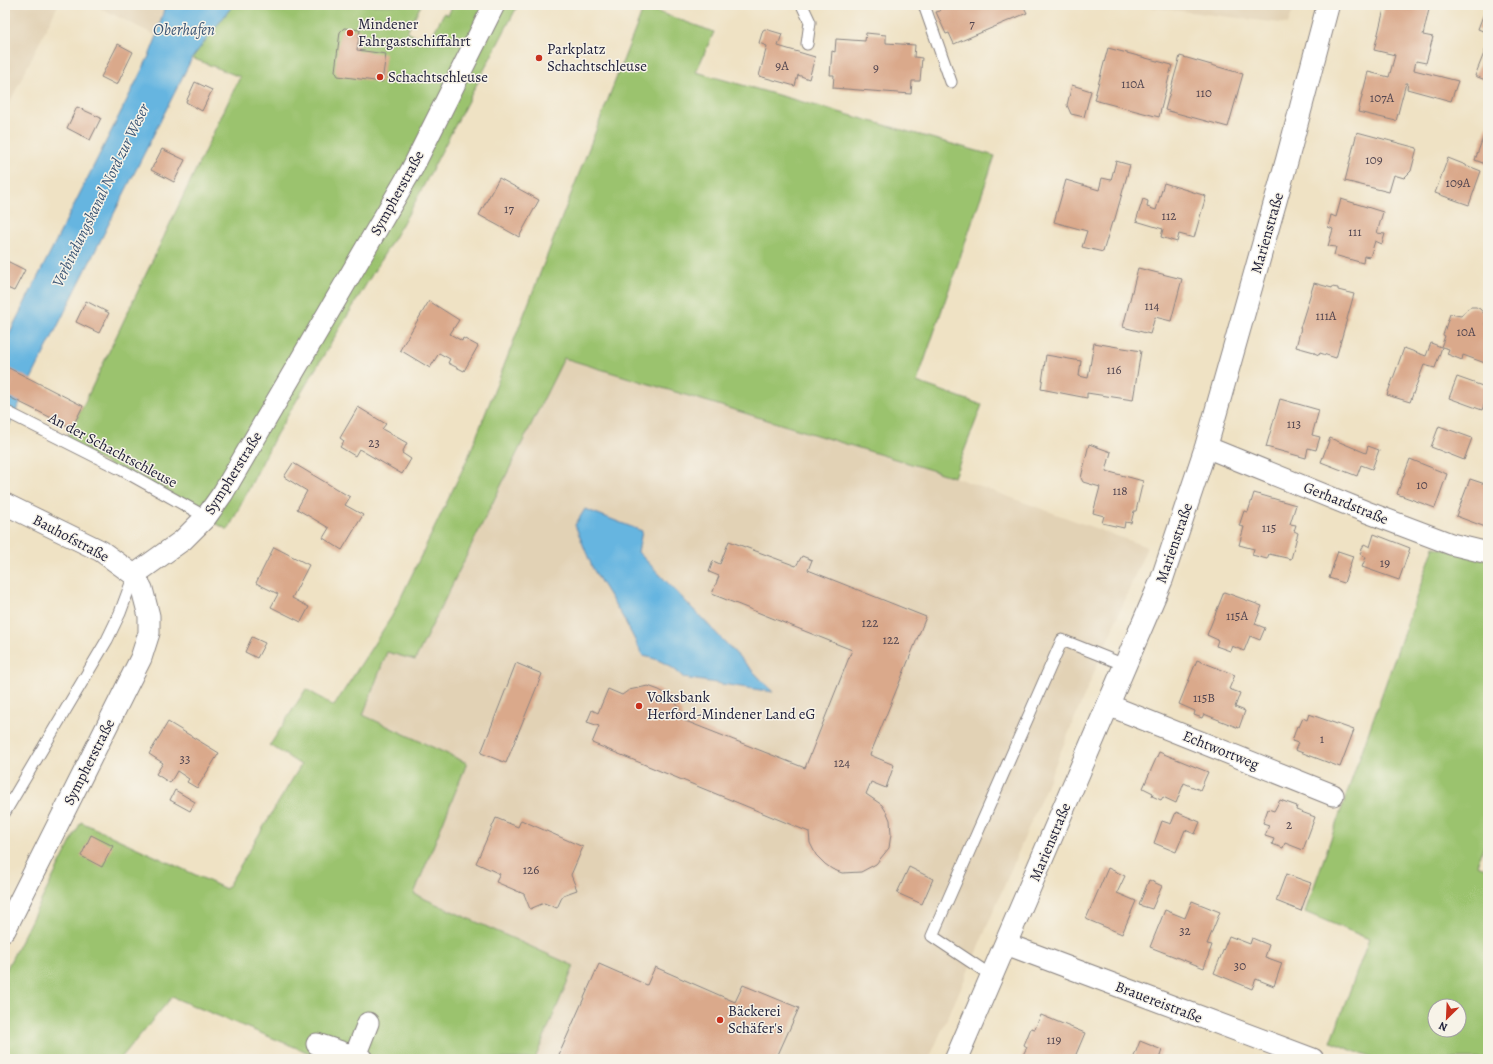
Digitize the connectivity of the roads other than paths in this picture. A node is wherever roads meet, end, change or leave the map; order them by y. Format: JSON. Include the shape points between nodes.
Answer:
{"nodes":[{"id":1,"x":494,"y":5,"type":"edge"},
{"id":2,"x":802,"y":5,"type":"edge"},
{"id":3,"x":924,"y":5,"type":"edge"},
{"id":4,"x":1328,"y":5,"type":"edge"},
{"id":5,"x":807,"y":44,"type":"dead end"},
{"id":6,"x":951,"y":82,"type":"dead end"},
{"id":7,"x":5,"y":410,"type":"edge"},
{"id":8,"x":1206,"y":446,"type":"junction"},
{"id":9,"x":9,"y":506,"type":"edge"},
{"id":10,"x":206,"y":517,"type":"junction"},
{"id":11,"x":1488,"y":553,"type":"edge"},
{"id":12,"x":134,"y":575,"type":"junction"},
{"id":13,"x":1126,"y":666,"type":"junction"},
{"id":14,"x":1108,"y":705,"type":"junction"},
{"id":15,"x":1333,"y":795,"type":"dead end"},
{"id":16,"x":5,"y":812,"type":"edge"},
{"id":17,"x":5,"y":930,"type":"edge"},
{"id":18,"x":1006,"y":944,"type":"junction"},
{"id":19,"x":992,"y":976,"type":"junction"},
{"id":20,"x":368,"y":1023,"type":"dead end"},
{"id":21,"x":317,"y":1044,"type":"dead end"},
{"id":22,"x":358,"y":1058,"type":"edge"},
{"id":23,"x":956,"y":1059,"type":"edge"},
{"id":24,"x":1313,"y":1059,"type":"edge"}],
"edges":[{"from":1,"to":10,"type":"street","name":"Sympherstraße","via":[[412,169],[223,493]]},
{"from":2,"to":5,"type":"lane","via":[[810,22]]},
{"from":3,"to":6,"type":"lane"},
{"from":4,"to":8,"type":"main road","name":"Marienstraße"},
{"from":7,"to":10,"type":"lane","name":"An der Schachtschleuse","via":[[122,470]]},
{"from":8,"to":11,"type":"street","name":"Gerhardstraße","via":[[1364,511],[1451,544]]},
{"from":8,"to":13,"type":"main road","name":"Marienstraße","via":[[1162,579]]},
{"from":9,"to":12,"type":"street","name":"Bauhofstraße","via":[[101,552]]},
{"from":10,"to":12,"type":"street","name":"Sympherstraße","via":[[183,540]]},
{"from":12,"to":16,"type":"lane","via":[[120,614],[107,640]]},
{"from":12,"to":17,"type":"street","name":"Sympherstraße","via":[[142,589],[149,616],[149,633],[141,658]]},
{"from":13,"to":14,"type":"main road","name":"Marienstraße"},
{"from":13,"to":19,"type":"lane","via":[[1062,640],[932,936]]},
{"from":14,"to":15,"type":"street","name":"Echtwortweg"},
{"from":14,"to":18,"type":"main road","name":"Marienstraße"},
{"from":18,"to":19,"type":"main road","name":"Marienstraße"},
{"from":18,"to":24,"type":"street","name":"Brauereistraße"},
{"from":19,"to":23,"type":"main road","name":"Marienstraße"},
{"from":20,"to":22,"type":"street"},
{"from":21,"to":22,"type":"street"}]}
